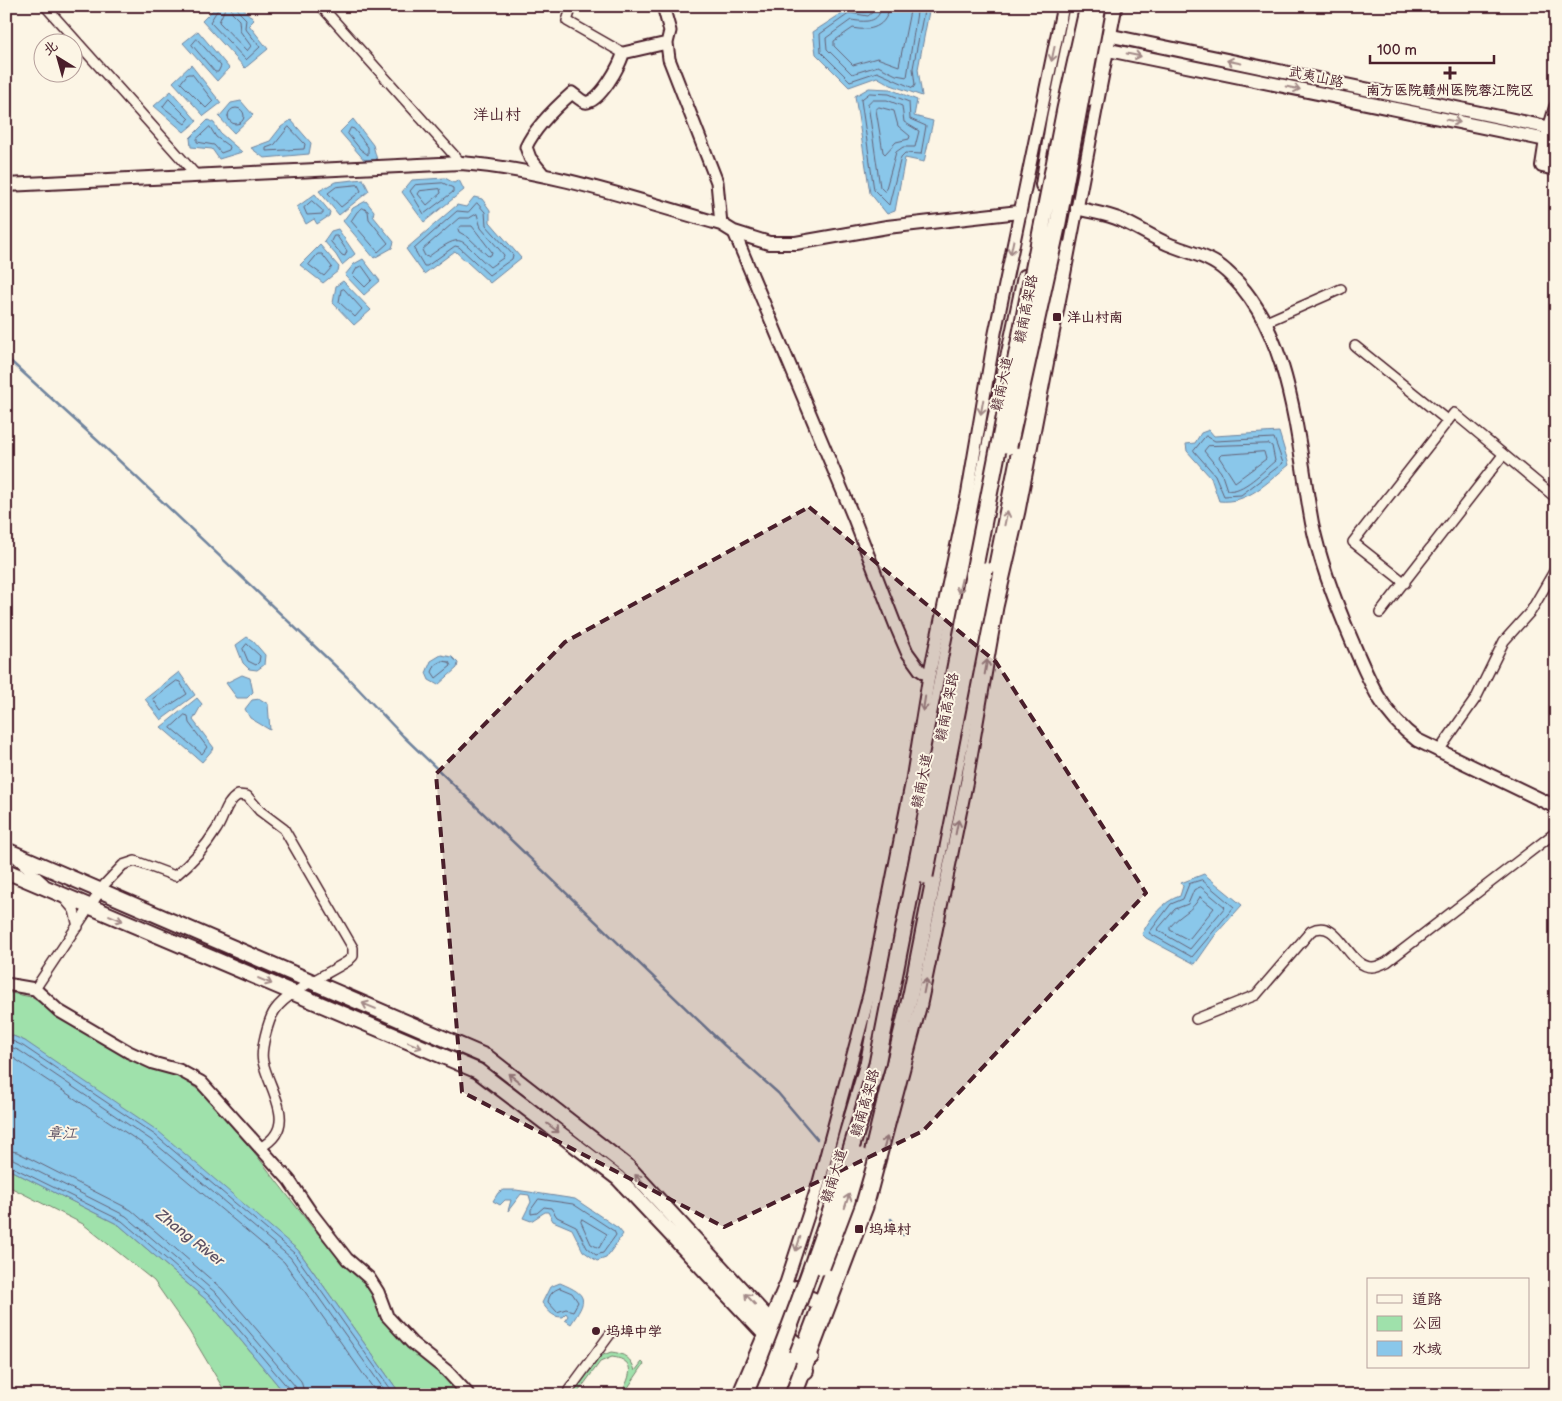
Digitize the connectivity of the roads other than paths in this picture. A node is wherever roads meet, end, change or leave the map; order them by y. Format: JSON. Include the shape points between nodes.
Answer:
{"nodes":[{"id":1,"x":45,"y":6,"type":"edge"},
{"id":2,"x":321,"y":6,"type":"edge"},
{"id":3,"x":572,"y":6,"type":"edge"},
{"id":4,"x":664,"y":6,"type":"edge"},
{"id":5,"x":1063,"y":6,"type":"edge"},
{"id":6,"x":1077,"y":6,"type":"edge"},
{"id":7,"x":1088,"y":6,"type":"edge"},
{"id":8,"x":1098,"y":6,"type":"edge"},
{"id":9,"x":1108,"y":6,"type":"edge"},
{"id":10,"x":1116,"y":6,"type":"edge"},
{"id":11,"x":1071,"y":35,"type":"junction"},
{"id":12,"x":1105,"y":42,"type":"junction"},
{"id":13,"x":667,"y":43,"type":"junction"},
{"id":14,"x":623,"y":53,"type":"junction"},
{"id":15,"x":1556,"y":107,"type":"edge"},
{"id":16,"x":1054,"y":118,"type":"junction"},
{"id":17,"x":1083,"y":123,"type":"junction"},
{"id":18,"x":1553,"y":128,"type":"edge"},
{"id":19,"x":1551,"y":141,"type":"edge"},
{"id":20,"x":1556,"y":153,"type":"edge"},
{"id":21,"x":461,"y":163,"type":"junction"},
{"id":22,"x":543,"y":174,"type":"junction"},
{"id":23,"x":196,"y":175,"type":"junction"},
{"id":24,"x":6,"y":185,"type":"edge"},
{"id":25,"x":1041,"y":198,"type":"junction"},
{"id":26,"x":1072,"y":206,"type":"junction"},
{"id":27,"x":1019,"y":212,"type":"junction"},
{"id":28,"x":722,"y":224,"type":"junction"},
{"id":29,"x":734,"y":232,"type":"junction"},
{"id":30,"x":1341,"y":289,"type":"dead end"},
{"id":31,"x":1266,"y":322,"type":"junction"},
{"id":32,"x":1355,"y":346,"type":"dead end"},
{"id":33,"x":1448,"y":421,"type":"junction"},
{"id":34,"x":1503,"y":455,"type":"junction"},
{"id":35,"x":1556,"y":498,"type":"edge"},
{"id":36,"x":972,"y":532,"type":"junction"},
{"id":37,"x":1002,"y":537,"type":"junction"},
{"id":38,"x":1556,"y":568,"type":"edge"},
{"id":39,"x":1405,"y":582,"type":"junction"},
{"id":40,"x":1380,"y":613,"type":"dead end"},
{"id":41,"x":953,"y":620,"type":"junction"},
{"id":42,"x":985,"y":624,"type":"junction"},
{"id":43,"x":929,"y":676,"type":"junction"},
{"id":44,"x":1438,"y":752,"type":"junction"},
{"id":45,"x":1556,"y":807,"type":"edge"},
{"id":46,"x":1556,"y":832,"type":"edge"},
{"id":47,"x":8,"y":850,"type":"edge"},
{"id":48,"x":6,"y":871,"type":"edge"},
{"id":49,"x":101,"y":891,"type":"junction"},
{"id":50,"x":57,"y":893,"type":"junction"},
{"id":51,"x":91,"y":907,"type":"junction"},
{"id":52,"x":78,"y":927,"type":"junction"},
{"id":53,"x":314,"y":982,"type":"junction"},
{"id":54,"x":6,"y":984,"type":"edge"},
{"id":55,"x":36,"y":989,"type":"junction"},
{"id":56,"x":294,"y":993,"type":"junction"},
{"id":57,"x":1196,"y":1018,"type":"dead end"},
{"id":58,"x":261,"y":1147,"type":"junction"},
{"id":59,"x":795,"y":1292,"type":"junction"},
{"id":60,"x":823,"y":1304,"type":"junction"},
{"id":61,"x":773,"y":1332,"type":"junction"},
{"id":62,"x":611,"y":1333,"type":"dead end"},
{"id":63,"x":807,"y":1352,"type":"junction"},
{"id":64,"x":801,"y":1367,"type":"junction"},
{"id":65,"x":756,"y":1392,"type":"edge"},
{"id":66,"x":469,"y":1395,"type":"edge"},
{"id":67,"x":568,"y":1395,"type":"edge"},
{"id":68,"x":738,"y":1395,"type":"edge"},
{"id":69,"x":768,"y":1395,"type":"edge"},
{"id":70,"x":775,"y":1395,"type":"edge"},
{"id":71,"x":786,"y":1395,"type":"edge"},
{"id":72,"x":796,"y":1395,"type":"edge"}],
"edges":[{"from":1,"to":23,"type":"street"},
{"from":2,"to":21,"type":"street"},
{"from":3,"to":14,"type":"street","via":[[567,21]]},
{"from":4,"to":13,"type":"street","via":[[670,30]]},
{"from":5,"to":27,"type":"street","one_way":true},
{"from":6,"to":11,"type":"main road","name":"赣南大道"},
{"from":7,"to":65,"type":"highway","name":"赣南高架路","bridge":true,"via":[[877,1064],[796,1313]]},
{"from":70,"to":8,"type":"highway","name":"赣南高架路","one_way":true,"bridge":true,"via":[[847,1201],[887,1064],[1004,469],[1058,223]]},
{"from":9,"to":12,"type":"main road"},
{"from":10,"to":12,"type":"street"},
{"from":11,"to":12,"type":"main road","name":"武夷山路"},
{"from":11,"to":16,"type":"main road","name":"赣南大道"},
{"from":12,"to":17,"type":"main road"},
{"from":18,"to":12,"type":"main road","name":"武夷山路","one_way":true},
{"from":12,"to":19,"type":"main road","name":"武夷山路","one_way":true},
{"from":12,"to":26,"type":"street"},
{"from":13,"to":14,"type":"street"},
{"from":13,"to":28,"type":"street","via":[[669,59],[717,182]]},
{"from":14,"to":22,"type":"street","via":[[622,62],[603,90],[591,101],[585,102],[572,93],[529,139],[527,152]]},
{"from":15,"to":18,"type":"main road"},
{"from":16,"to":17,"type":"main road"},
{"from":16,"to":25,"type":"main road","name":"赣南大道"},
{"from":17,"to":26,"type":"main road"},
{"from":18,"to":19,"type":"main road"},
{"from":19,"to":20,"type":"main road","via":[[1542,166],[1551,168]]},
{"from":21,"to":22,"type":"main road"},
{"from":21,"to":23,"type":"main road"},
{"from":22,"to":28,"type":"main road"},
{"from":23,"to":24,"type":"main road"},
{"from":25,"to":26,"type":"main road"},
{"from":25,"to":36,"type":"main road","name":"赣南大道"},
{"from":26,"to":31,"type":"main road","via":[[1119,219],[1166,244],[1225,269],[1254,302]]},
{"from":37,"to":26,"type":"main road","one_way":true},
{"from":63,"to":26,"type":"street","one_way":true,"via":[[867,1207],[921,1004],[967,780],[997,607],[1019,511]]},
{"from":27,"to":29,"type":"main road","via":[[887,227],[796,243],[769,243]]},
{"from":27,"to":43,"type":"street","one_way":true,"via":[[967,496]]},
{"from":28,"to":29,"type":"main road"},
{"from":29,"to":43,"type":"street","via":[[907,652],[920,670]]},
{"from":30,"to":31,"type":"street"},
{"from":31,"to":44,"type":"main road","via":[[1298,430],[1313,525],[1347,630],[1381,704],[1400,728]]},
{"from":32,"to":33,"type":"street"},
{"from":33,"to":34,"type":"street","via":[[1454,413]]},
{"from":33,"to":39,"type":"street","via":[[1353,542]]},
{"from":34,"to":35,"type":"street"},
{"from":34,"to":39,"type":"street"},
{"from":36,"to":37,"type":"main road"},
{"from":36,"to":41,"type":"main road","name":"赣南大道","one_way":true},
{"from":37,"to":42,"type":"main road"},
{"from":38,"to":44,"type":"street","via":[[1531,611],[1504,641],[1476,698]]},
{"from":39,"to":40,"type":"street"},
{"from":41,"to":42,"type":"main road"},
{"from":41,"to":59,"type":"main road","name":"赣南大道","via":[[868,1062],[829,1195]]},
{"from":42,"to":60,"type":"main road","via":[[910,998],[861,1196]]},
{"from":43,"to":61,"type":"street","one_way":true,"via":[[870,991],[819,1182]]},
{"from":44,"to":45,"type":"main road"},
{"from":46,"to":57,"type":"street","via":[[1387,962],[1372,968],[1361,964],[1337,936],[1316,928],[1256,995]]},
{"from":47,"to":49,"type":"main road"},
{"from":47,"to":50,"type":"street"},
{"from":48,"to":50,"type":"main road"},
{"from":49,"to":51,"type":"street"},
{"from":49,"to":53,"type":"main road"},
{"from":49,"to":53,"type":"street","via":[[123,865],[135,861],[175,876],[201,852],[217,830],[229,801],[238,795],[247,796],[260,811],[284,829],[353,948],[353,956],[348,961]]},
{"from":50,"to":51,"type":"main road"},
{"from":50,"to":52,"type":"street","via":[[74,910]]},
{"from":51,"to":52,"type":"street"},
{"from":51,"to":56,"type":"main road","one_way":true},
{"from":52,"to":55,"type":"street"},
{"from":53,"to":56,"type":"street"},
{"from":61,"to":53,"type":"main road","one_way":true,"via":[[628,1167],[487,1057]]},
{"from":54,"to":55,"type":"street"},
{"from":55,"to":58,"type":"street","via":[[59,1011],[129,1052],[179,1070],[201,1082]]},
{"from":56,"to":58,"type":"street","via":[[275,1009],[262,1051],[281,1116],[277,1133]]},
{"from":56,"to":61,"type":"main road","one_way":true,"via":[[478,1071],[618,1178]]},
{"from":58,"to":66,"type":"street","via":[[347,1259],[370,1278],[387,1316]]},
{"from":59,"to":60,"type":"main road"},
{"from":59,"to":61,"type":"main road","name":"赣南大道"},
{"from":60,"to":63,"type":"main road"},
{"from":61,"to":63,"type":"main road"},
{"from":61,"to":64,"type":"main road"},
{"from":61,"to":65,"type":"main road","name":"赣南大道"},
{"from":61,"to":68,"type":"street"},
{"from":62,"to":67,"type":"street"},
{"from":63,"to":64,"type":"main road"},
{"from":64,"to":71,"type":"main road"},
{"from":64,"to":72,"type":"street"},
{"from":65,"to":69,"type":"main road"}]}
